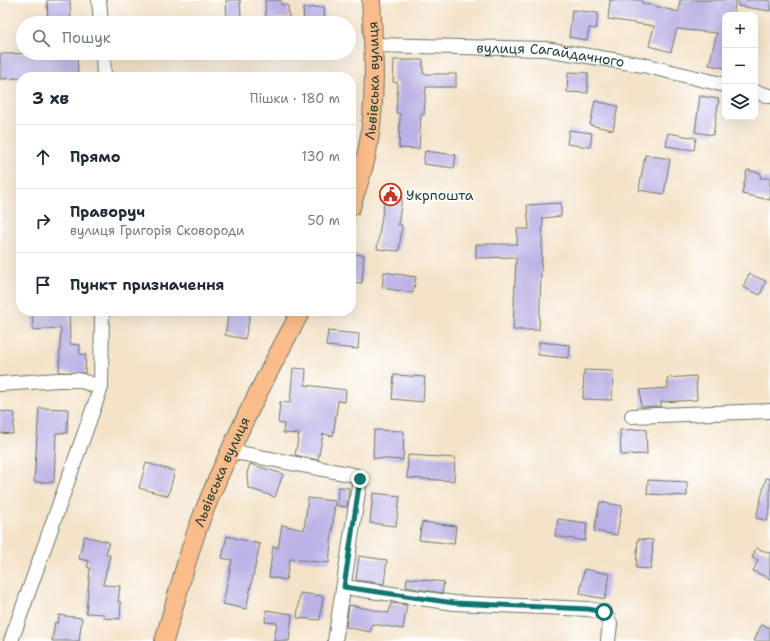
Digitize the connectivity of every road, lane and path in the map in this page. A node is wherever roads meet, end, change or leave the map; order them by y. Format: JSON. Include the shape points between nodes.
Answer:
{"nodes":[{"id":1,"x":99,"y":0,"type":"edge"},
{"id":2,"x":371,"y":0,"type":"edge"},
{"id":3,"x":100,"y":16,"type":"edge"},
{"id":4,"x":374,"y":45,"type":"junction"},
{"id":5,"x":103,"y":60,"type":"edge"},
{"id":6,"x":104,"y":72,"type":"edge"},
{"id":7,"x":722,"y":84,"type":"edge"},
{"id":8,"x":758,"y":93,"type":"edge"},
{"id":9,"x":770,"y":96,"type":"edge"},
{"id":10,"x":356,"y":190,"type":"edge"},
{"id":11,"x":102,"y":316,"type":"edge"},
{"id":12,"x":298,"y":316,"type":"edge"},
{"id":13,"x":0,"y":384,"type":"edge"},
{"id":14,"x":101,"y":387,"type":"junction"},
{"id":15,"x":770,"y":411,"type":"edge"},
{"id":16,"x":632,"y":416,"type":"dead end"},
{"id":17,"x":229,"y":451,"type":"junction"},
{"id":18,"x":344,"y":587,"type":"junction"},
{"id":19,"x":11,"y":641,"type":"edge"},
{"id":20,"x":164,"y":641,"type":"edge"},
{"id":21,"x":335,"y":641,"type":"edge"},
{"id":22,"x":608,"y":641,"type":"edge"}],
"edges":[{"from":1,"to":3,"type":"street"},
{"from":2,"to":4,"type":"main road","name":"Львівська вулиця"},
{"from":4,"to":7,"type":"street","name":"вулиця Сагайдачного","via":[[545,49],[642,65]]},
{"from":4,"to":10,"type":"main road","name":"Львівська вулиця","via":[[374,101],[367,152]]},
{"from":5,"to":6,"type":"street"},
{"from":8,"to":9,"type":"street"},
{"from":11,"to":14,"type":"street"},
{"from":12,"to":17,"type":"main road","name":"Львівська вулиця","via":[[257,391]]},
{"from":13,"to":14,"type":"street","via":[[78,380]]},
{"from":14,"to":19,"type":"street"},
{"from":15,"to":16,"type":"street"},
{"from":17,"to":18,"type":"street","via":[[354,475],[360,479]]},
{"from":17,"to":20,"type":"main road","name":"Львівська вулиця","via":[[201,520]]},
{"from":18,"to":21,"type":"street"},
{"from":18,"to":22,"type":"street","via":[[454,603],[558,607],[604,612],[610,624]]}]}
